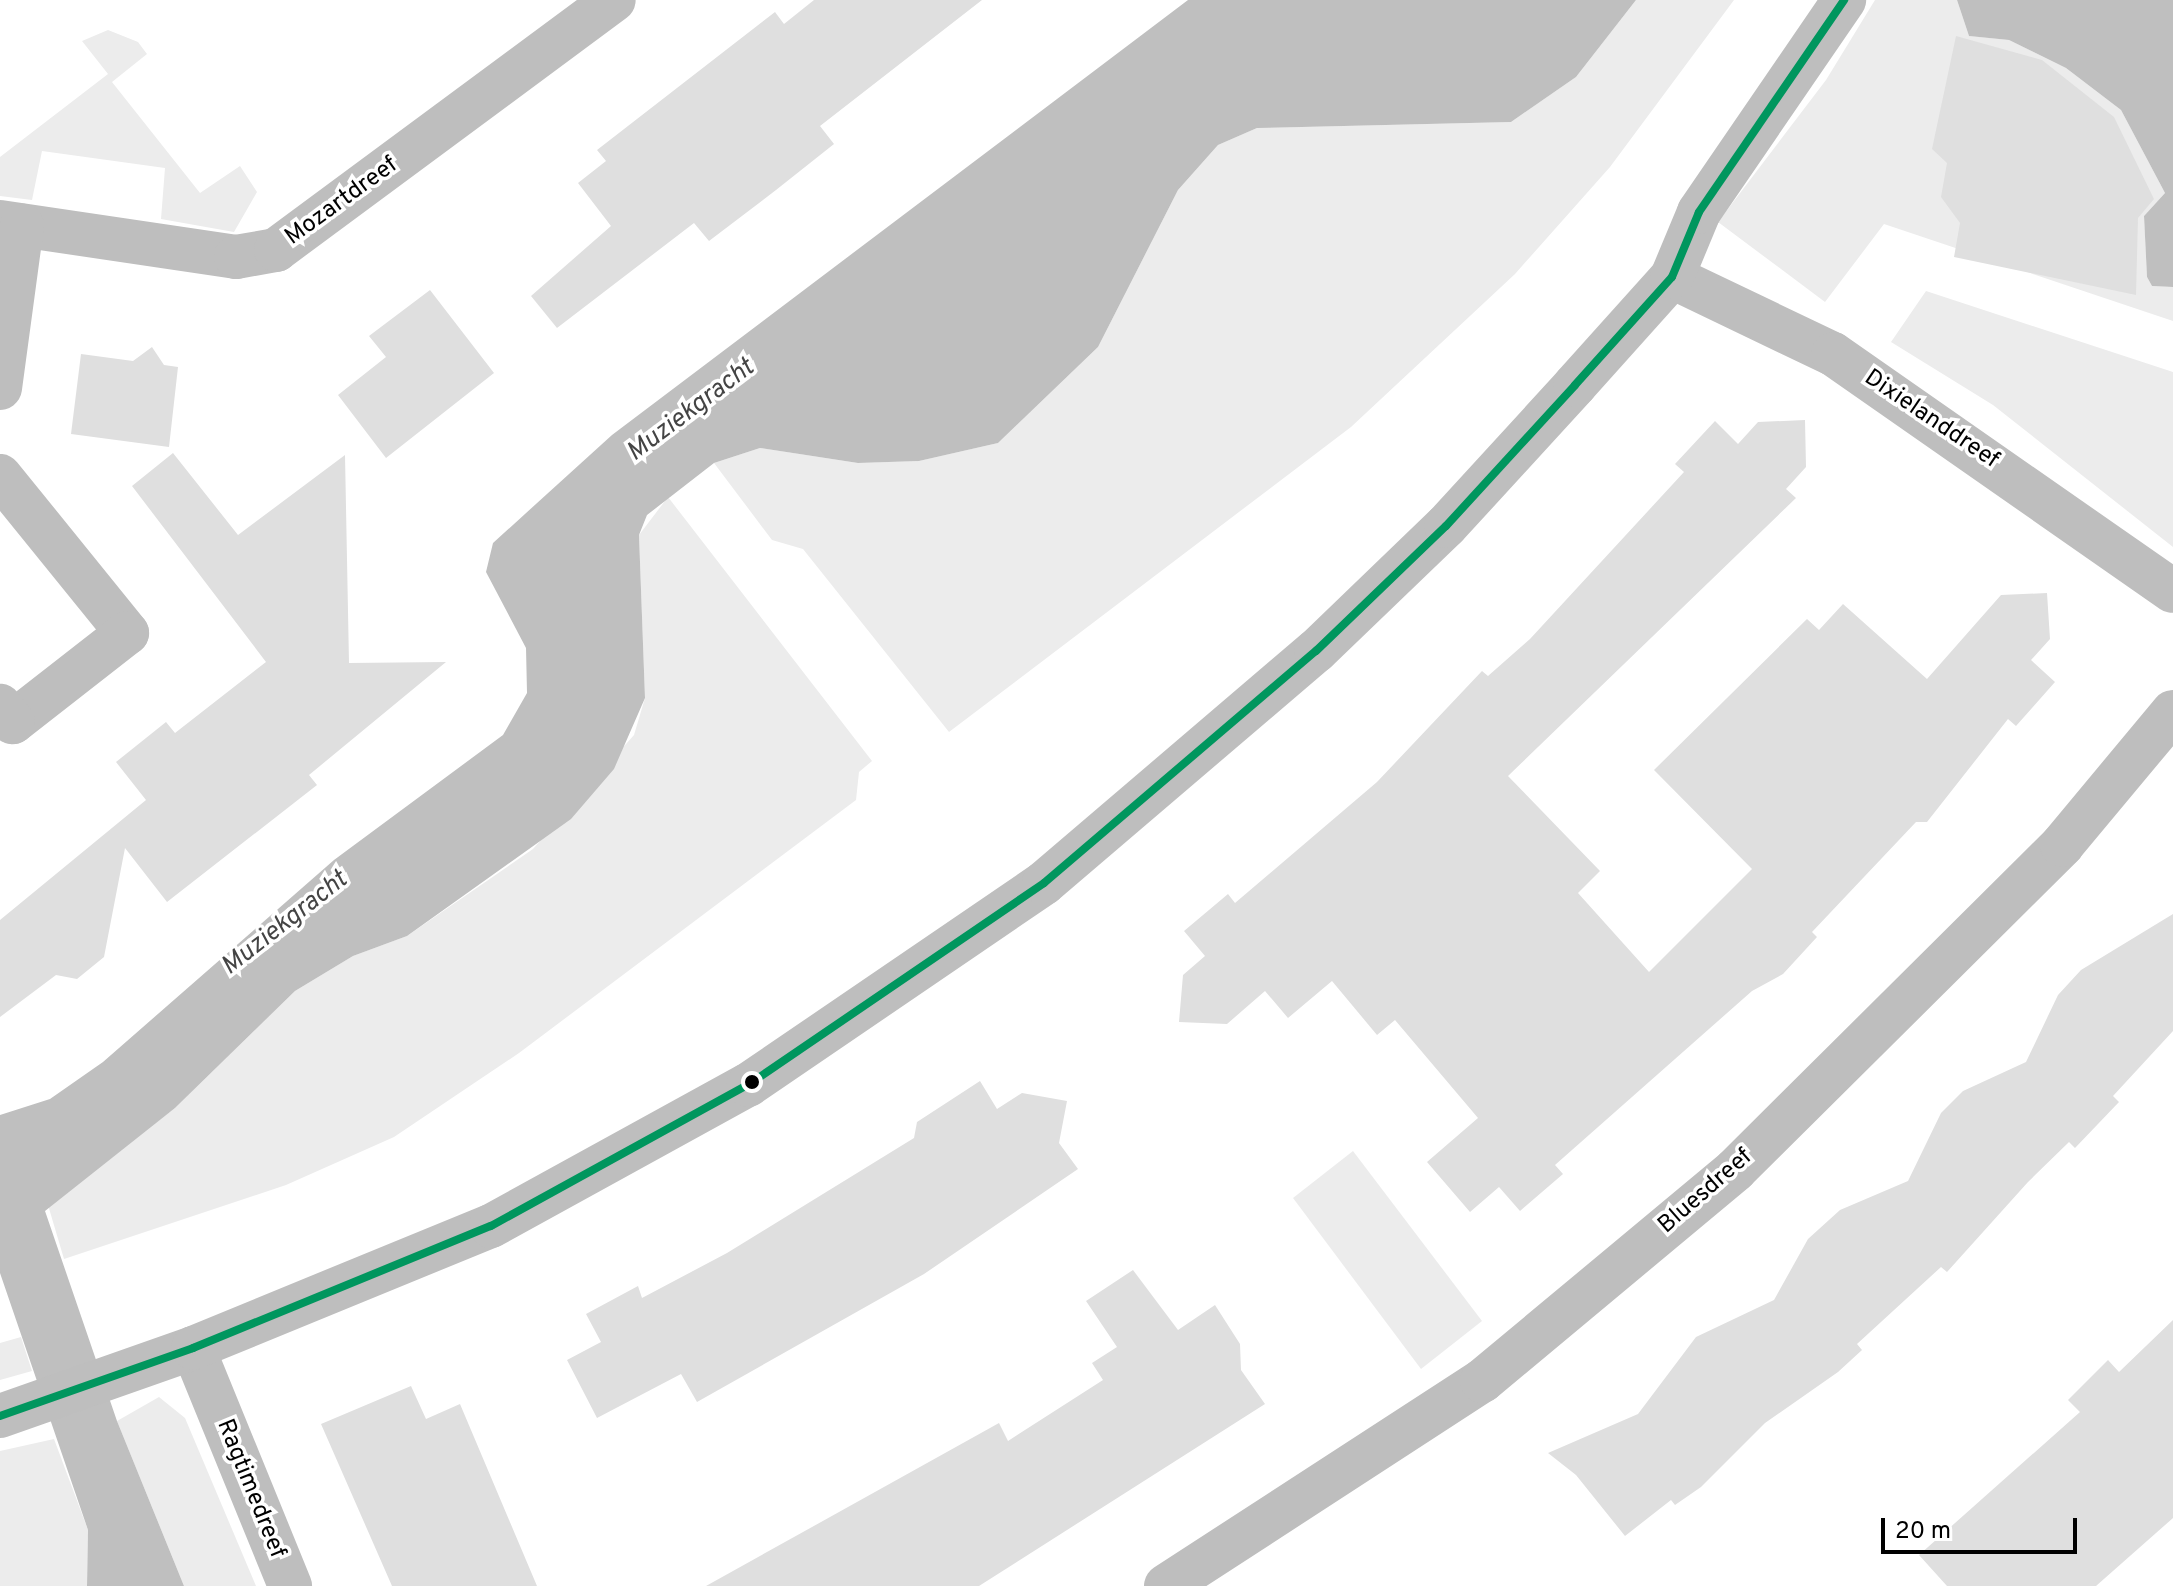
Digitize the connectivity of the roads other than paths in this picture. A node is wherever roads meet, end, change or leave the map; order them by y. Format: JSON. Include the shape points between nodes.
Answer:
{"nodes":[{"id":1,"x":614,"y":0,"type":"edge"},
{"id":2,"x":1844,"y":0,"type":"edge"},
{"id":3,"x":11,"y":224,"type":"edge"},
{"id":4,"x":1672,"y":277,"type":"junction"},
{"id":5,"x":0,"y":388,"type":"edge"},
{"id":6,"x":0,"y":476,"type":"edge"},
{"id":7,"x":2173,"y":591,"type":"edge"},
{"id":8,"x":0,"y":706,"type":"edge"},
{"id":9,"x":2173,"y":712,"type":"edge"},
{"id":10,"x":193,"y":1348,"type":"junction"},
{"id":11,"x":10,"y":1413,"type":"edge"},
{"id":12,"x":290,"y":1586,"type":"edge"},
{"id":13,"x":1166,"y":1586,"type":"edge"}],
"edges":[{"from":1,"to":3,"type":"street","name":"Mozartdreef","via":[[276,250],[236,257]]},
{"from":2,"to":4,"type":"street","via":[[1699,212]]},
{"from":3,"to":5,"type":"street","name":"Mozartdreef"},
{"from":4,"to":7,"type":"street","name":"Dixielanddreef","via":[[1833,354]]},
{"from":4,"to":10,"type":"street","via":[[1446,526],[1316,651],[1009,910],[748,1085],[491,1226]]},
{"from":6,"to":8,"type":"street","via":[[127,633],[13,722]]},
{"from":9,"to":13,"type":"street","name":"Bluesdreef","via":[[2062,845],[1735,1170],[1482,1381]]},
{"from":10,"to":11,"type":"street"},
{"from":10,"to":12,"type":"street","name":"Ragtimedreef"}]}
